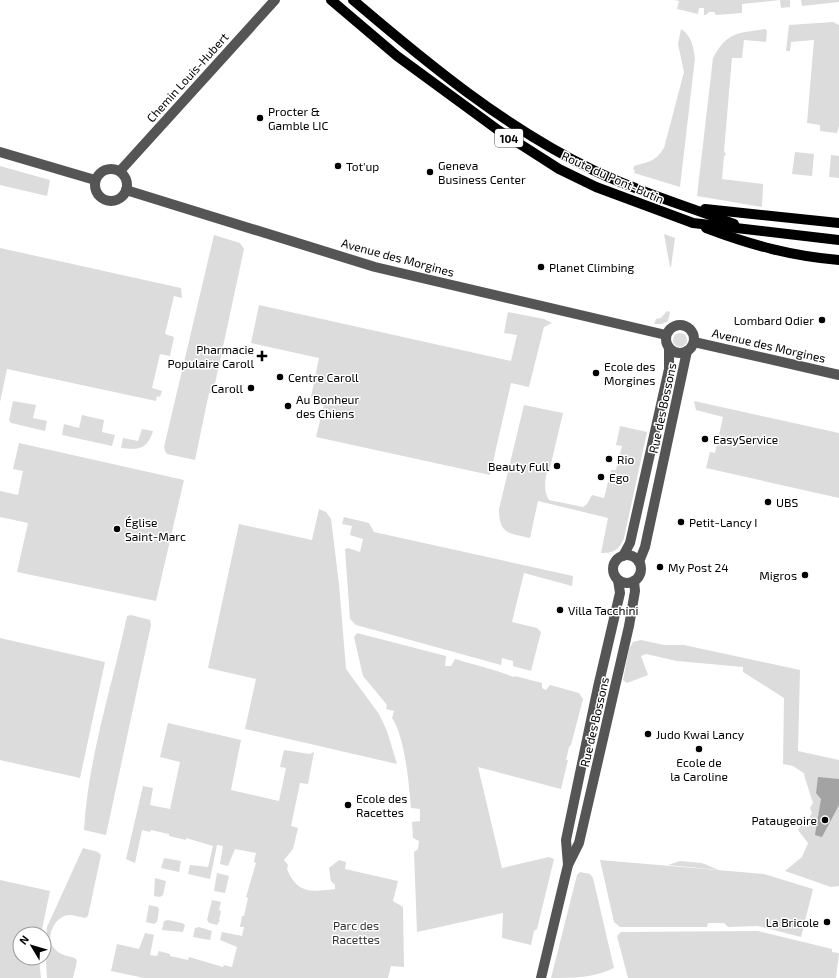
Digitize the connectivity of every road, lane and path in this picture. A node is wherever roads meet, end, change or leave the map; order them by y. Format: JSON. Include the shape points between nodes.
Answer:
{"nodes":[{"id":1,"x":275,"y":0,"type":"edge"},
{"id":2,"x":331,"y":0,"type":"edge"},
{"id":3,"x":353,"y":0,"type":"edge"},
{"id":4,"x":0,"y":152,"type":"edge"},
{"id":5,"x":120,"y":171,"type":"junction"},
{"id":6,"x":95,"y":180,"type":"junction"},
{"id":7,"x":126,"y":190,"type":"junction"},
{"id":8,"x":695,"y":209,"type":"junction"},
{"id":9,"x":693,"y":223,"type":"junction"},
{"id":10,"x":839,"y":223,"type":"edge"},
{"id":11,"x":746,"y":228,"type":"junction"},
{"id":12,"x":839,"y":240,"type":"edge"},
{"id":13,"x":839,"y":260,"type":"edge"},
{"id":14,"x":666,"y":335,"type":"junction"},
{"id":15,"x":694,"y":342,"type":"junction"},
{"id":16,"x":669,"y":348,"type":"junction"},
{"id":17,"x":687,"y":351,"type":"junction"},
{"id":18,"x":839,"y":375,"type":"edge"},
{"id":19,"x":623,"y":556,"type":"junction"},
{"id":20,"x":639,"y":562,"type":"junction"},
{"id":21,"x":618,"y":580,"type":"junction"},
{"id":22,"x":634,"y":581,"type":"junction"},
{"id":23,"x":568,"y":827,"type":"junction"},
{"id":24,"x":582,"y":830,"type":"junction"},
{"id":25,"x":568,"y":865,"type":"junction"},
{"id":26,"x":541,"y":978,"type":"edge"}],
"edges":[{"from":1,"to":5,"type":"street","name":"Chemin Louis-Hubert"},
{"from":2,"to":9,"type":"main road","name":"Route du Pont-Butin","number":"104","via":[[401,58],[532,154],[596,186]]},
{"from":3,"to":8,"type":"main road","name":"Route du Pont-Butin","number":"104","via":[[412,50],[540,142],[594,170]]},
{"from":4,"to":6,"type":"street"},
{"from":5,"to":6,"type":"street","via":[[105,170]]},
{"from":5,"to":7,"type":"street","via":[[126,180]]},
{"from":6,"to":7,"type":"street","via":[[95,190],[105,200],[116,201]]},
{"from":7,"to":14,"type":"street","name":"Avenue des Morgines","via":[[381,269]]},
{"from":8,"to":10,"type":"main road"},
{"from":8,"to":11,"type":"main road","name":"Route du Pont-Butin","number":"104"},
{"from":9,"to":11,"type":"main road","name":"Route du Pont-Butin","number":"104"},
{"from":9,"to":13,"type":"main road","via":[[772,250],[804,257]]},
{"from":11,"to":12,"type":"main road","name":"Route du Pont-Butin","number":"104"},
{"from":14,"to":15,"type":"street","via":[[673,326],[686,326],[693,332]]},
{"from":14,"to":16,"type":"street","via":[[666,344]]},
{"from":15,"to":17,"type":"street"},
{"from":15,"to":18,"type":"street","name":"Avenue des Morgines"},
{"from":16,"to":17,"type":"street","via":[[678,353]]},
{"from":16,"to":19,"type":"street","name":"Rue des Bossons","via":[[669,369],[640,503],[630,544]]},
{"from":17,"to":20,"type":"street","name":"Rue des Bossons","via":[[645,547]]},
{"from":19,"to":20,"type":"street","via":[[632,556]]},
{"from":19,"to":21,"type":"street","via":[[613,567]]},
{"from":20,"to":22,"type":"street","via":[[641,572]]},
{"from":21,"to":22,"type":"street","via":[[626,583]]},
{"from":21,"to":23,"type":"street","name":"Rue des Bossons","via":[[620,593]]},
{"from":22,"to":24,"type":"street","name":"Rue des Bossons","via":[[635,591],[629,626]]},
{"from":23,"to":24,"type":"street"},
{"from":23,"to":25,"type":"street","name":"Rue des Bossons"},
{"from":24,"to":25,"type":"street","name":"Rue des Bossons","via":[[579,843]]},
{"from":25,"to":26,"type":"street","name":"Rue des Bossons"}]}
